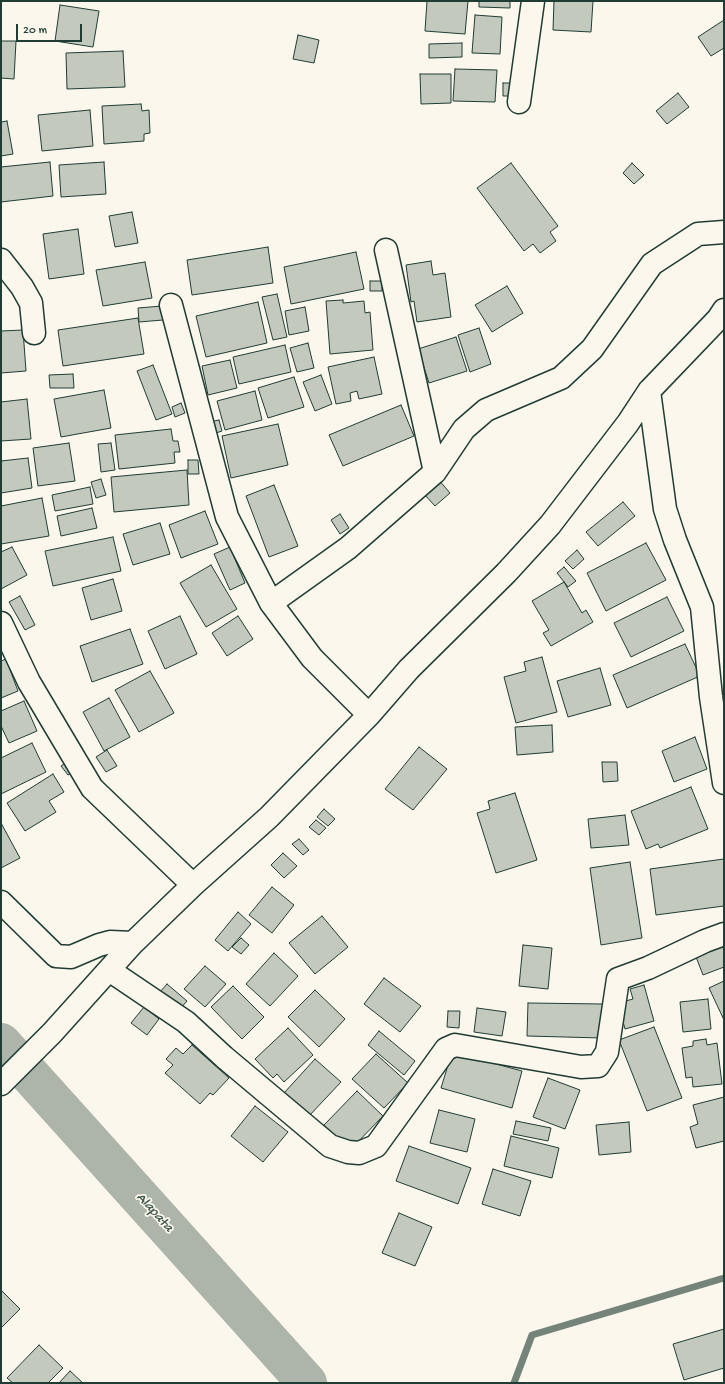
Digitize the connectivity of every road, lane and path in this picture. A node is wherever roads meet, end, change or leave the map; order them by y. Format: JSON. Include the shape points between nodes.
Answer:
{"nodes":[{"id":1,"x":533,"y":1,"type":"edge"},
{"id":2,"x":519,"y":102,"type":"dead end"},
{"id":3,"x":724,"y":232,"type":"edge"},
{"id":4,"x":386,"y":250,"type":"dead end"},
{"id":5,"x":1,"y":260,"type":"edge"},
{"id":6,"x":170,"y":305,"type":"dead end"},
{"id":7,"x":724,"y":310,"type":"edge"},
{"id":8,"x":34,"y":333,"type":"dead end"},
{"id":9,"x":649,"y":391,"type":"junction"},
{"id":10,"x":435,"y":472,"type":"junction"},
{"id":11,"x":271,"y":603,"type":"junction"},
{"id":12,"x":1,"y":623,"type":"edge"},
{"id":13,"x":718,"y":695,"type":"edge"},
{"id":14,"x":369,"y":715,"type":"junction"},
{"id":15,"x":724,"y":783,"type":"edge"},
{"id":16,"x":194,"y":885,"type":"junction"},
{"id":17,"x":1,"y":902,"type":"edge"},
{"id":18,"x":724,"y":934,"type":"edge"},
{"id":19,"x":133,"y":943,"type":"junction"},
{"id":20,"x":109,"y":970,"type":"junction"},
{"id":21,"x":1,"y":1084,"type":"edge"}],
"edges":[{"from":1,"to":2,"type":"street"},
{"from":3,"to":10,"type":"street","via":[[698,234],[652,264],[592,349],[561,378],[486,410],[464,429]]},
{"from":4,"to":10,"type":"street"},
{"from":5,"to":8,"type":"street","via":[[22,286],[31,303]]},
{"from":6,"to":11,"type":"street","via":[[227,517]]},
{"from":7,"to":9,"type":"street"},
{"from":9,"to":13,"type":"street","via":[[665,509],[702,607]]},
{"from":9,"to":14,"type":"street","via":[[628,423],[550,525],[506,573],[409,669]]},
{"from":10,"to":11,"type":"street","via":[[348,548]]},
{"from":11,"to":14,"type":"street","via":[[312,658]]},
{"from":12,"to":16,"type":"street","via":[[29,682],[92,788]]},
{"from":13,"to":15,"type":"street"},
{"from":14,"to":16,"type":"street","via":[[269,817]]},
{"from":16,"to":19,"type":"street"},
{"from":17,"to":19,"type":"street","via":[[56,956],[71,957],[110,942]]},
{"from":18,"to":20,"type":"street","via":[[618,979],[607,1052],[598,1066],[581,1067],[455,1045],[446,1049],[376,1146],[359,1153],[330,1146],[224,1058],[186,1022]]},
{"from":19,"to":20,"type":"street"},
{"from":20,"to":21,"type":"street"}]}
